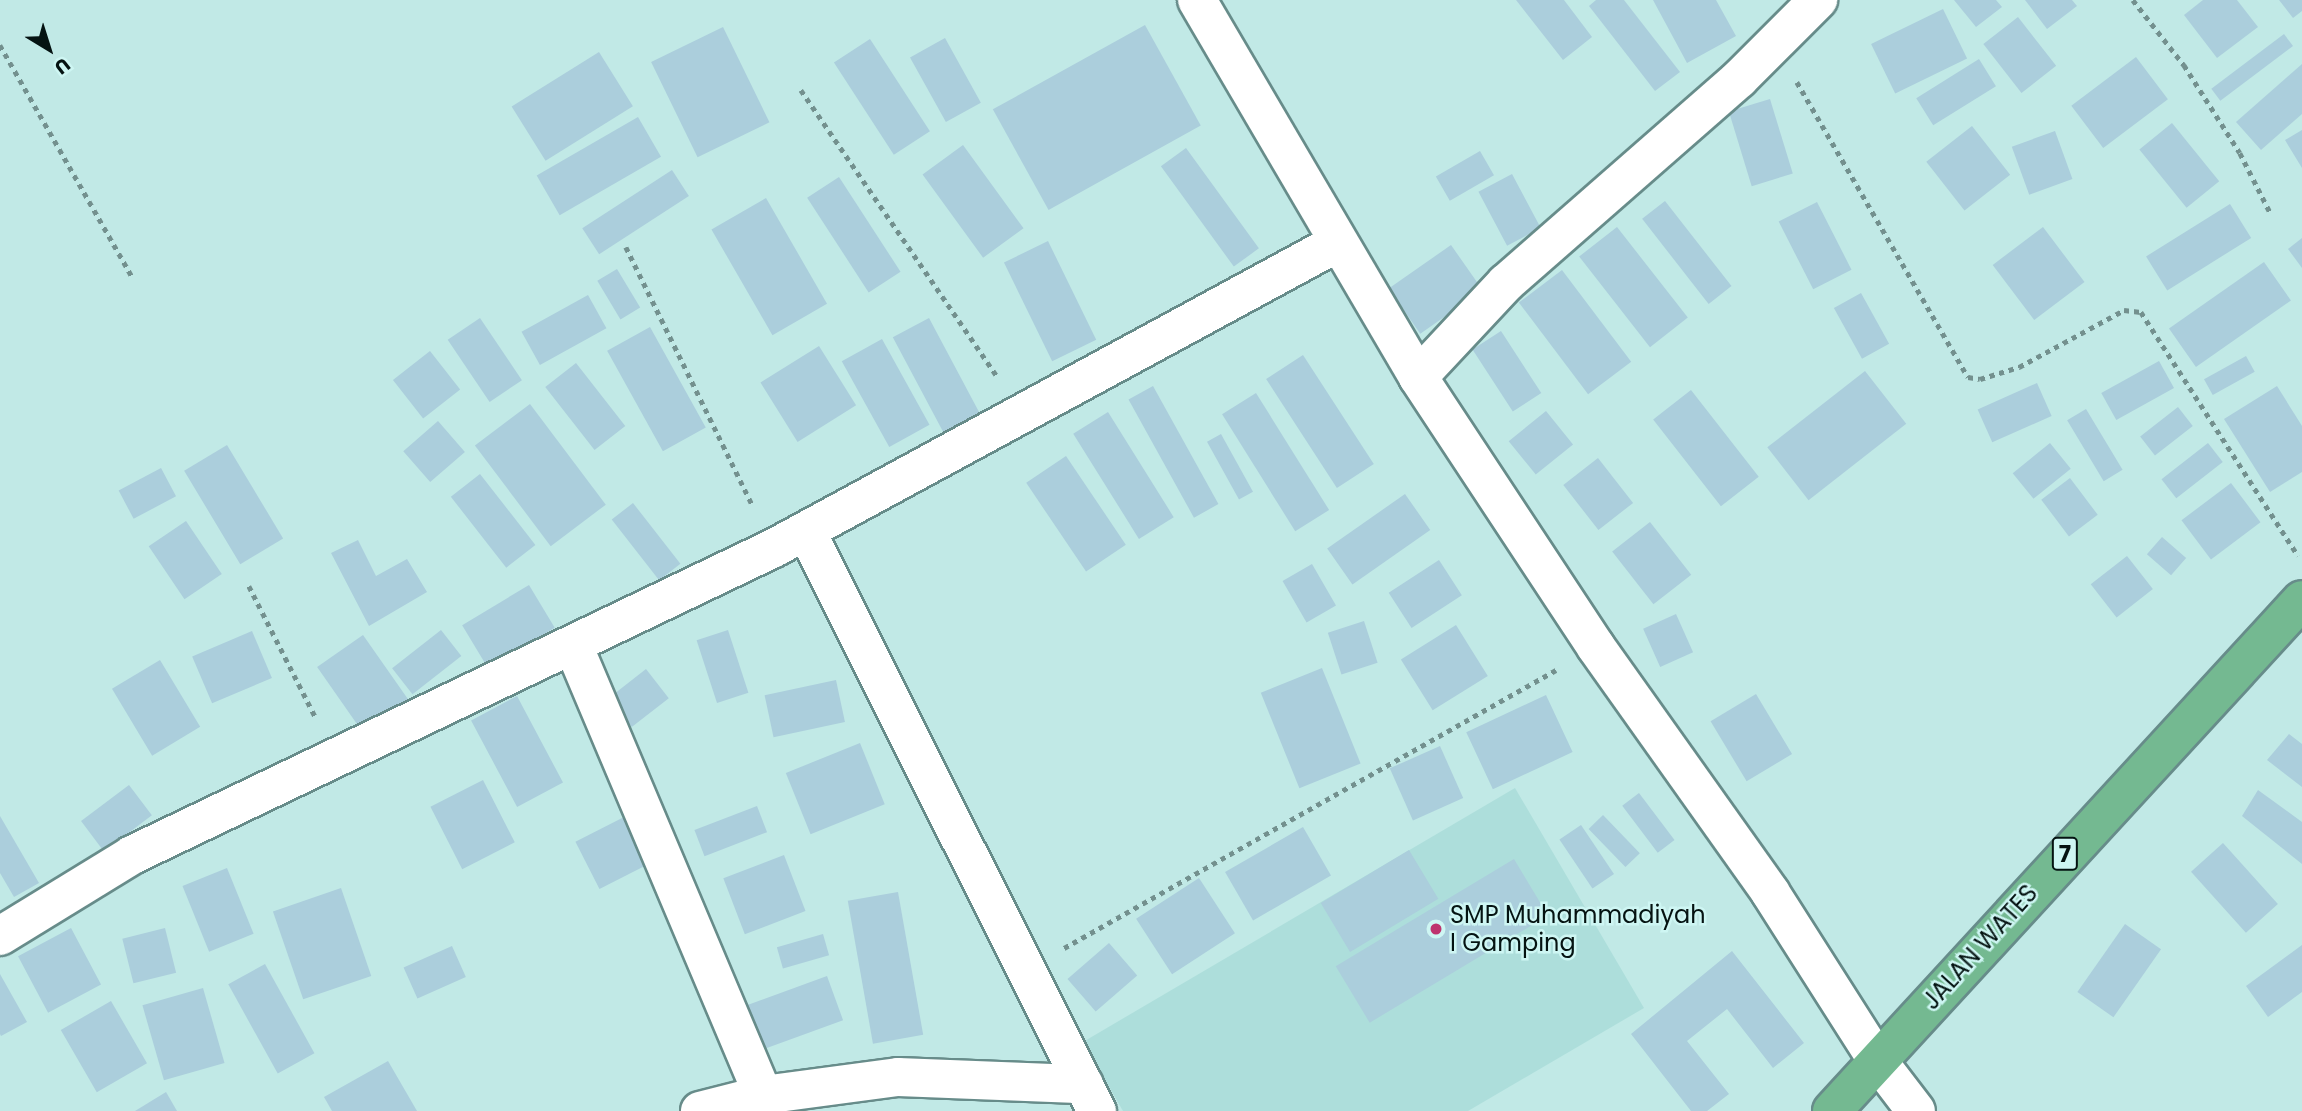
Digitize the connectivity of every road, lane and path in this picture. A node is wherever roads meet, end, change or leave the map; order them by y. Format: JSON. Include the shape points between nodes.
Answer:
{"nodes":[{"id":1,"x":1197,"y":0,"type":"edge"},
{"id":2,"x":1818,"y":0,"type":"edge"},
{"id":3,"x":2133,"y":0,"type":"edge"},
{"id":4,"x":1774,"y":42,"type":"junction"},
{"id":5,"x":0,"y":46,"type":"edge"},
{"id":6,"x":801,"y":90,"type":"dead end"},
{"id":7,"x":2271,"y":214,"type":"dead end"},
{"id":8,"x":1337,"y":243,"type":"junction"},
{"id":9,"x":626,"y":247,"type":"dead end"},
{"id":10,"x":133,"y":278,"type":"dead end"},
{"id":11,"x":1418,"y":376,"type":"junction"},
{"id":12,"x":1024,"y":414,"type":"junction"},
{"id":13,"x":790,"y":540,"type":"junction"},
{"id":14,"x":2302,"y":563,"type":"edge"},
{"id":15,"x":249,"y":586,"type":"dead end"},
{"id":16,"x":2302,"y":600,"type":"edge"},
{"id":17,"x":573,"y":646,"type":"junction"},
{"id":18,"x":1596,"y":647,"type":"junction"},
{"id":19,"x":336,"y":759,"type":"junction"},
{"id":20,"x":0,"y":936,"type":"edge"},
{"id":21,"x":1026,"y":969,"type":"junction"},
{"id":22,"x":1877,"y":1060,"type":"junction"},
{"id":23,"x":763,"y":1096,"type":"junction"},
{"id":24,"x":1091,"y":1098,"type":"edge"},
{"id":25,"x":700,"y":1111,"type":"edge"},
{"id":26,"x":1832,"y":1111,"type":"edge"},
{"id":27,"x":1916,"y":1111,"type":"edge"}],
"edges":[{"from":1,"to":8,"type":"street"},
{"from":2,"to":4,"type":"street"},
{"from":3,"to":7,"type":"path","via":[[2184,65],[2240,153]]},
{"from":4,"to":11,"type":"street","via":[[1506,283]]},
{"from":4,"to":14,"type":"path","via":[[1968,377],[1980,379],[2019,367],[2124,310],[2141,312]]},
{"from":5,"to":10,"type":"path"},
{"from":6,"to":12,"type":"path"},
{"from":8,"to":11,"type":"street"},
{"from":8,"to":12,"type":"street"},
{"from":9,"to":13,"type":"path"},
{"from":11,"to":18,"type":"street"},
{"from":12,"to":13,"type":"street"},
{"from":13,"to":17,"type":"street"},
{"from":13,"to":21,"type":"street"},
{"from":15,"to":19,"type":"path"},
{"from":16,"to":22,"type":"highway","name":"JALAN WATES","number":"7"},
{"from":17,"to":19,"type":"street"},
{"from":17,"to":23,"type":"street"},
{"from":18,"to":21,"type":"path"},
{"from":18,"to":22,"type":"street","via":[[1770,892]]},
{"from":19,"to":20,"type":"street","via":[[132,855]]},
{"from":21,"to":24,"type":"street"},
{"from":22,"to":26,"type":"highway","name":"JALAN WATES","number":"7"},
{"from":22,"to":27,"type":"street"},
{"from":23,"to":24,"type":"street","via":[[898,1077]]},
{"from":23,"to":25,"type":"street"}]}
